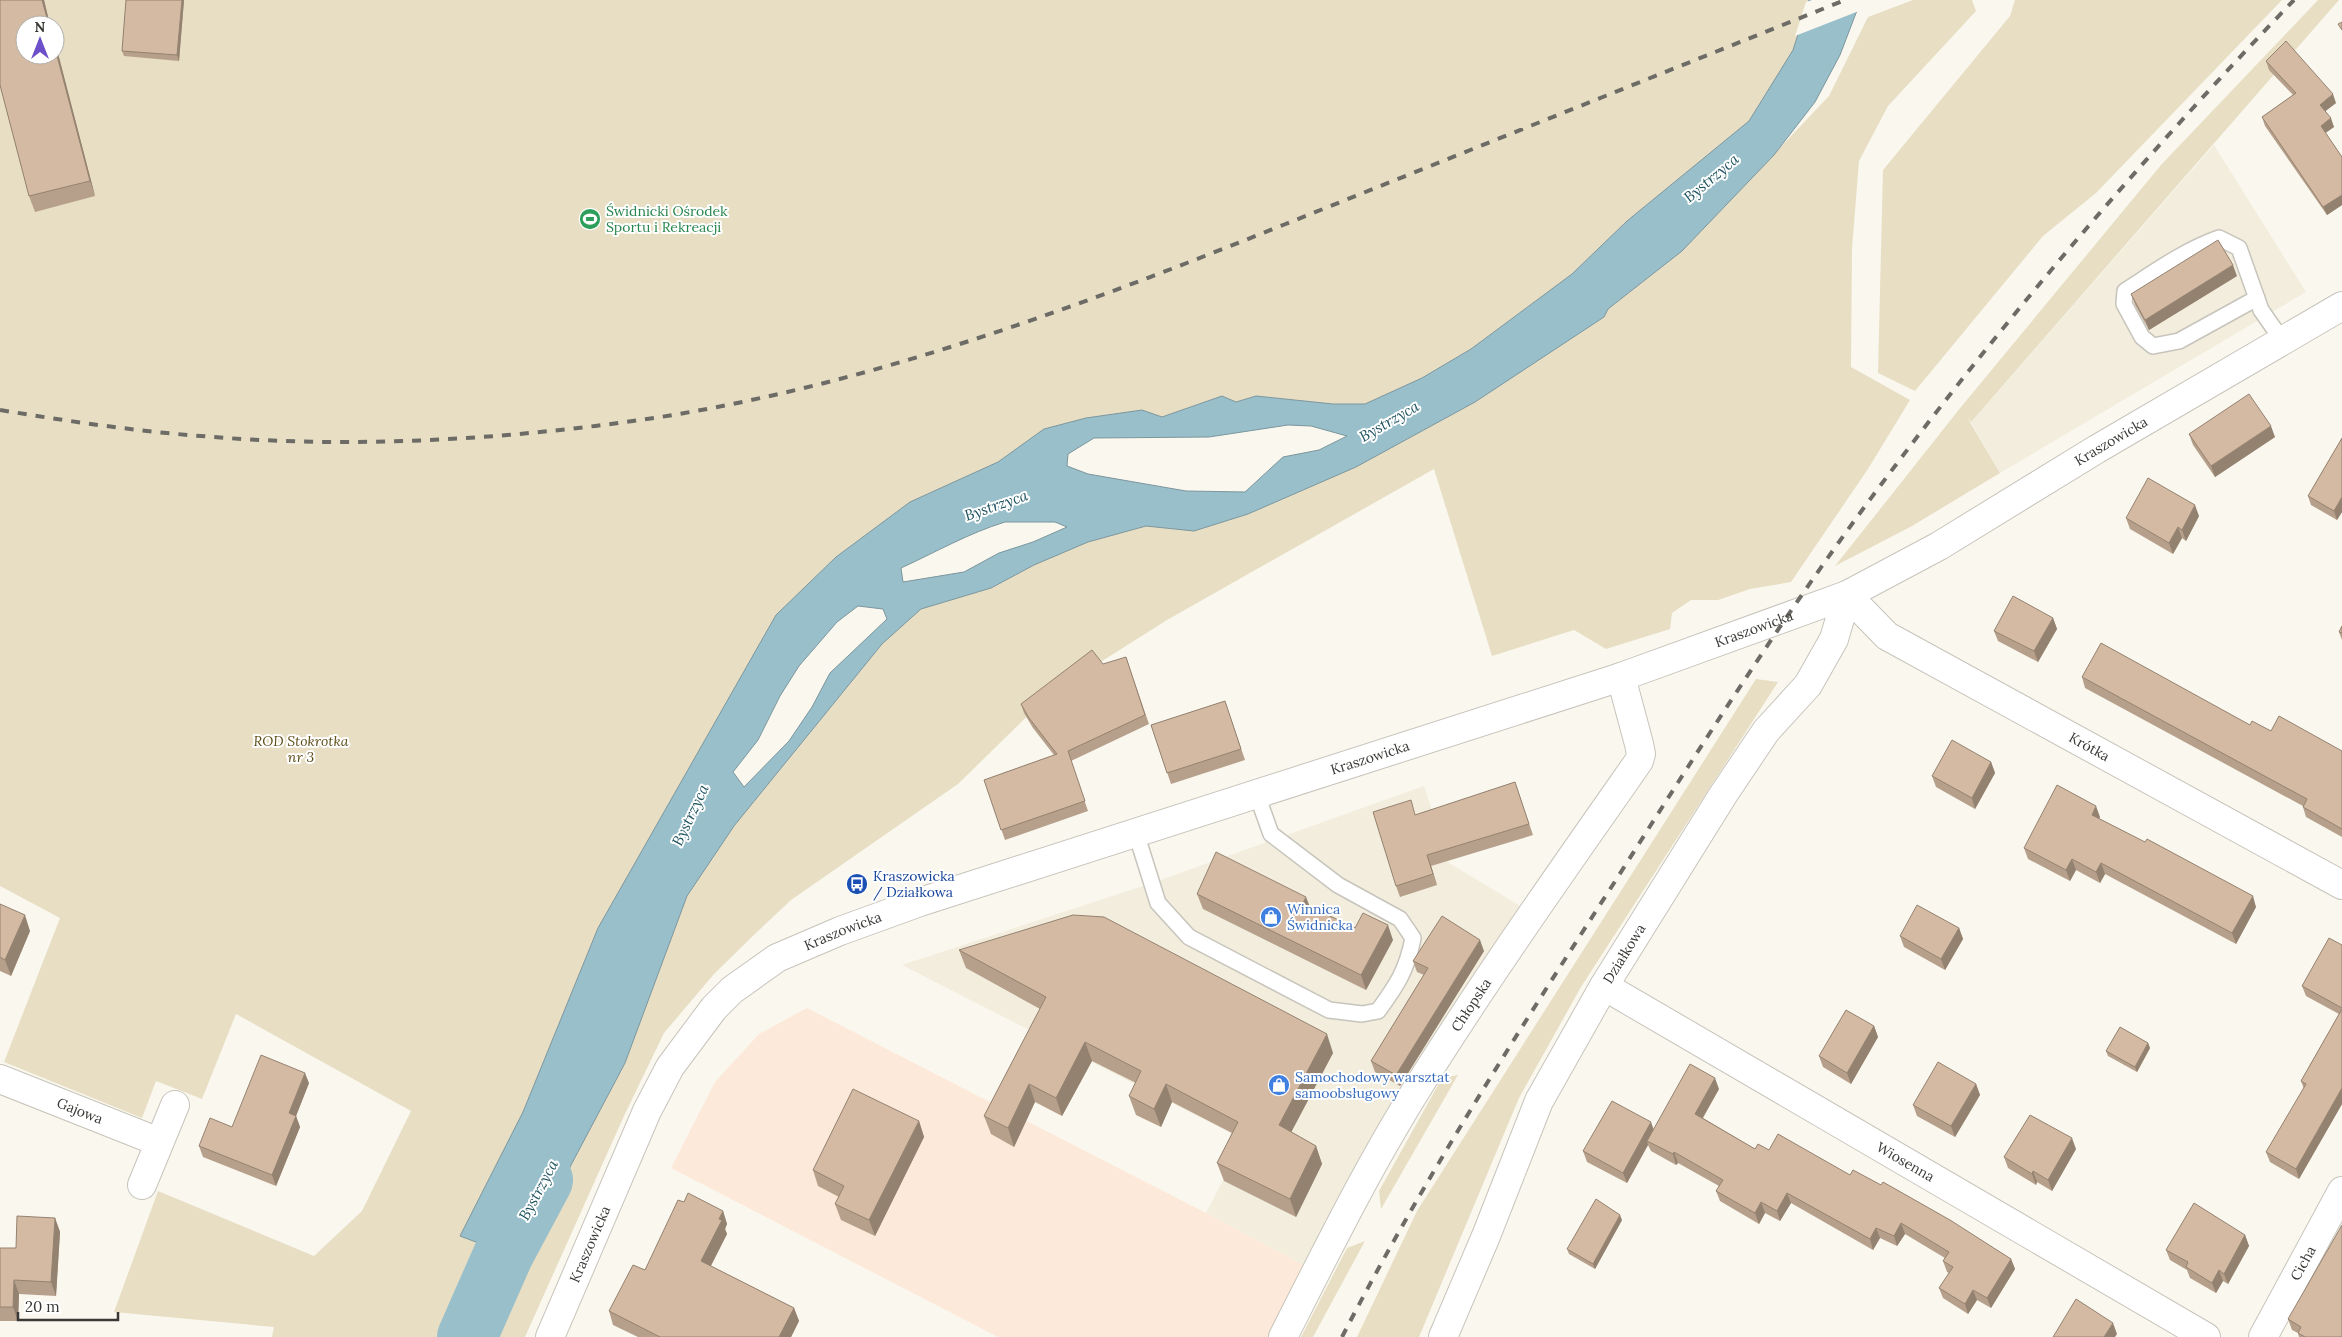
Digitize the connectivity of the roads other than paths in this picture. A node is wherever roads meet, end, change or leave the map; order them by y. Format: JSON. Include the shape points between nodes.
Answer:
{"nodes":[{"id":1,"x":2257,"y":298,"type":"junction"},
{"id":2,"x":2342,"y":306,"type":"edge"},
{"id":3,"x":2282,"y":340,"type":"junction"},
{"id":4,"x":1847,"y":595,"type":"junction"},
{"id":5,"x":1620,"y":676,"type":"junction"},
{"id":6,"x":1257,"y":795,"type":"junction"},
{"id":7,"x":1136,"y":833,"type":"junction"},
{"id":8,"x":2342,"y":885,"type":"edge"},
{"id":9,"x":1604,"y":986,"type":"junction"},
{"id":10,"x":0,"y":1079,"type":"edge"},
{"id":11,"x":175,"y":1105,"type":"dead end"},
{"id":12,"x":159,"y":1142,"type":"junction"},
{"id":13,"x":142,"y":1184,"type":"dead end"},
{"id":14,"x":2342,"y":1191,"type":"edge"},
{"id":15,"x":556,"y":1335,"type":"edge"},
{"id":16,"x":1283,"y":1337,"type":"edge"},
{"id":17,"x":1443,"y":1337,"type":"edge"},
{"id":18,"x":2206,"y":1337,"type":"edge"},
{"id":19,"x":2263,"y":1337,"type":"edge"}],
"edges":[{"from":1,"to":1,"type":"lane","via":[[2239,248],[2219,238],[2196,246],[2125,291],[2124,304],[2142,337],[2153,346],[2179,341]]},
{"from":1,"to":3,"type":"lane","via":[[2261,310]]},
{"from":2,"to":3,"type":"street","name":"Kraszowicka"},
{"from":3,"to":4,"type":"street","name":"Kraszowicka","via":[[1939,546]]},
{"from":4,"to":5,"type":"street","name":"Kraszowicka"},
{"from":4,"to":8,"type":"street","name":"Krótka","via":[[1887,636]]},
{"from":4,"to":9,"type":"street","name":"Działkowa","via":[[1834,639],[1808,685],[1766,731]]},
{"from":5,"to":6,"type":"street","name":"Kraszowicka"},
{"from":5,"to":16,"type":"street","name":"Chłopska","via":[[1639,744],[1639,761],[1518,934],[1419,1085]]},
{"from":6,"to":7,"type":"street","name":"Kraszowicka"},
{"from":6,"to":7,"type":"lane","via":[[1271,834],[1338,885],[1400,919],[1413,938],[1408,962],[1378,1011],[1362,1014],[1329,1010],[1188,937],[1158,903]]},
{"from":7,"to":15,"type":"street","name":"Kraszowicka","via":[[840,930],[777,958],[732,990],[693,1034],[650,1104]]},
{"from":9,"to":17,"type":"street","name":"Działkowa","via":[[1539,1101]]},
{"from":9,"to":18,"type":"street","name":"Wiosenna"},
{"from":10,"to":12,"type":"street","name":"Gajowa"},
{"from":11,"to":12,"type":"street"},
{"from":12,"to":13,"type":"street"},
{"from":14,"to":19,"type":"street","name":"Cicha"}]}
